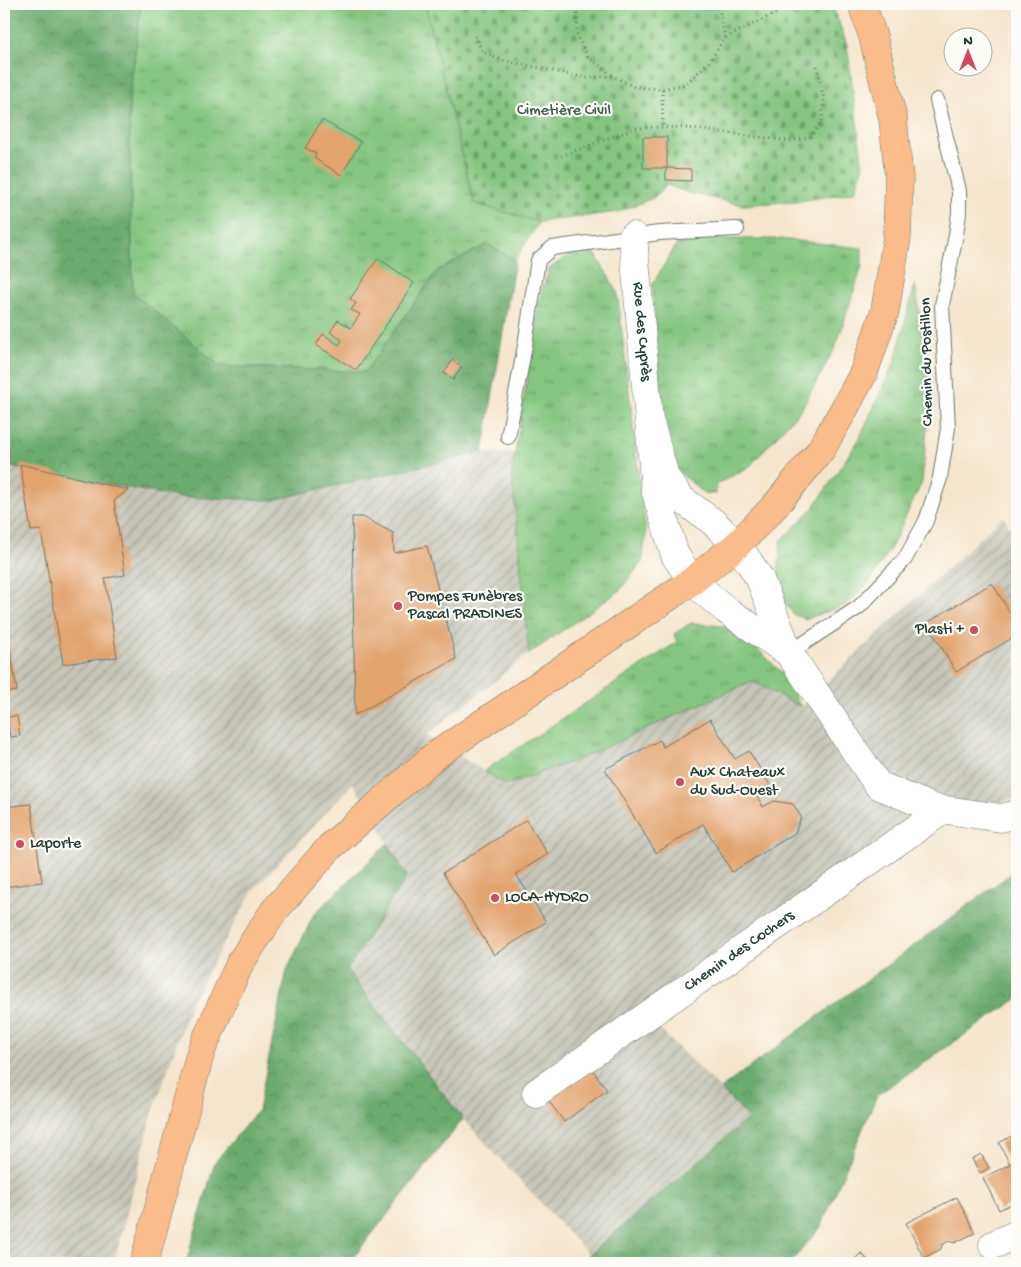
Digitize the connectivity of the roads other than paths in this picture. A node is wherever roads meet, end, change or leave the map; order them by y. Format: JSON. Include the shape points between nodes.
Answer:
{"nodes":[{"id":1,"x":862,"y":4,"type":"edge"},
{"id":2,"x":937,"y":100,"type":"dead end"},
{"id":3,"x":737,"y":229,"type":"dead end"},
{"id":4,"x":633,"y":236,"type":"junction"},
{"id":5,"x":651,"y":426,"type":"junction"},
{"id":6,"x":508,"y":438,"type":"dead end"},
{"id":7,"x":737,"y":545,"type":"junction"},
{"id":8,"x":692,"y":581,"type":"junction"},
{"id":9,"x":790,"y":653,"type":"junction"},
{"id":10,"x":943,"y":810,"type":"junction"},
{"id":11,"x":1017,"y":814,"type":"edge"},
{"id":12,"x":536,"y":1093,"type":"dead end"},
{"id":13,"x":144,"y":1263,"type":"edge"}],
"edges":[{"from":1,"to":7,"type":"main road","via":[[893,118],[899,178],[898,237],[885,311],[864,372],[820,451],[775,506]]},
{"from":2,"to":9,"type":"lane","name":"Chemin du Postillon","via":[[959,191],[956,235],[942,305],[948,428],[940,478],[926,521],[905,559],[859,607]]},
{"from":3,"to":4,"type":"lane"},
{"from":4,"to":5,"type":"street","name":"Rue des Cyprès"},
{"from":4,"to":6,"type":"lane","via":[[552,248],[538,260]]},
{"from":5,"to":7,"type":"street","name":"Rue des Cyprès","via":[[665,478],[682,498]]},
{"from":5,"to":8,"type":"street","name":"Rue des Cyprès","via":[[655,490],[675,555]]},
{"from":7,"to":8,"type":"main road"},
{"from":7,"to":9,"type":"street","name":"Rue des Cyprès","via":[[760,579]]},
{"from":8,"to":9,"type":"street","name":"Rue des Cyprès","via":[[726,610]]},
{"from":8,"to":13,"type":"main road","via":[[433,757],[330,847],[274,910],[240,963],[201,1051]]},
{"from":9,"to":10,"type":"street","via":[[878,785]]},
{"from":10,"to":11,"type":"street","via":[[1001,818]]},
{"from":10,"to":12,"type":"street","name":"Chemin des Cochers"}]}
